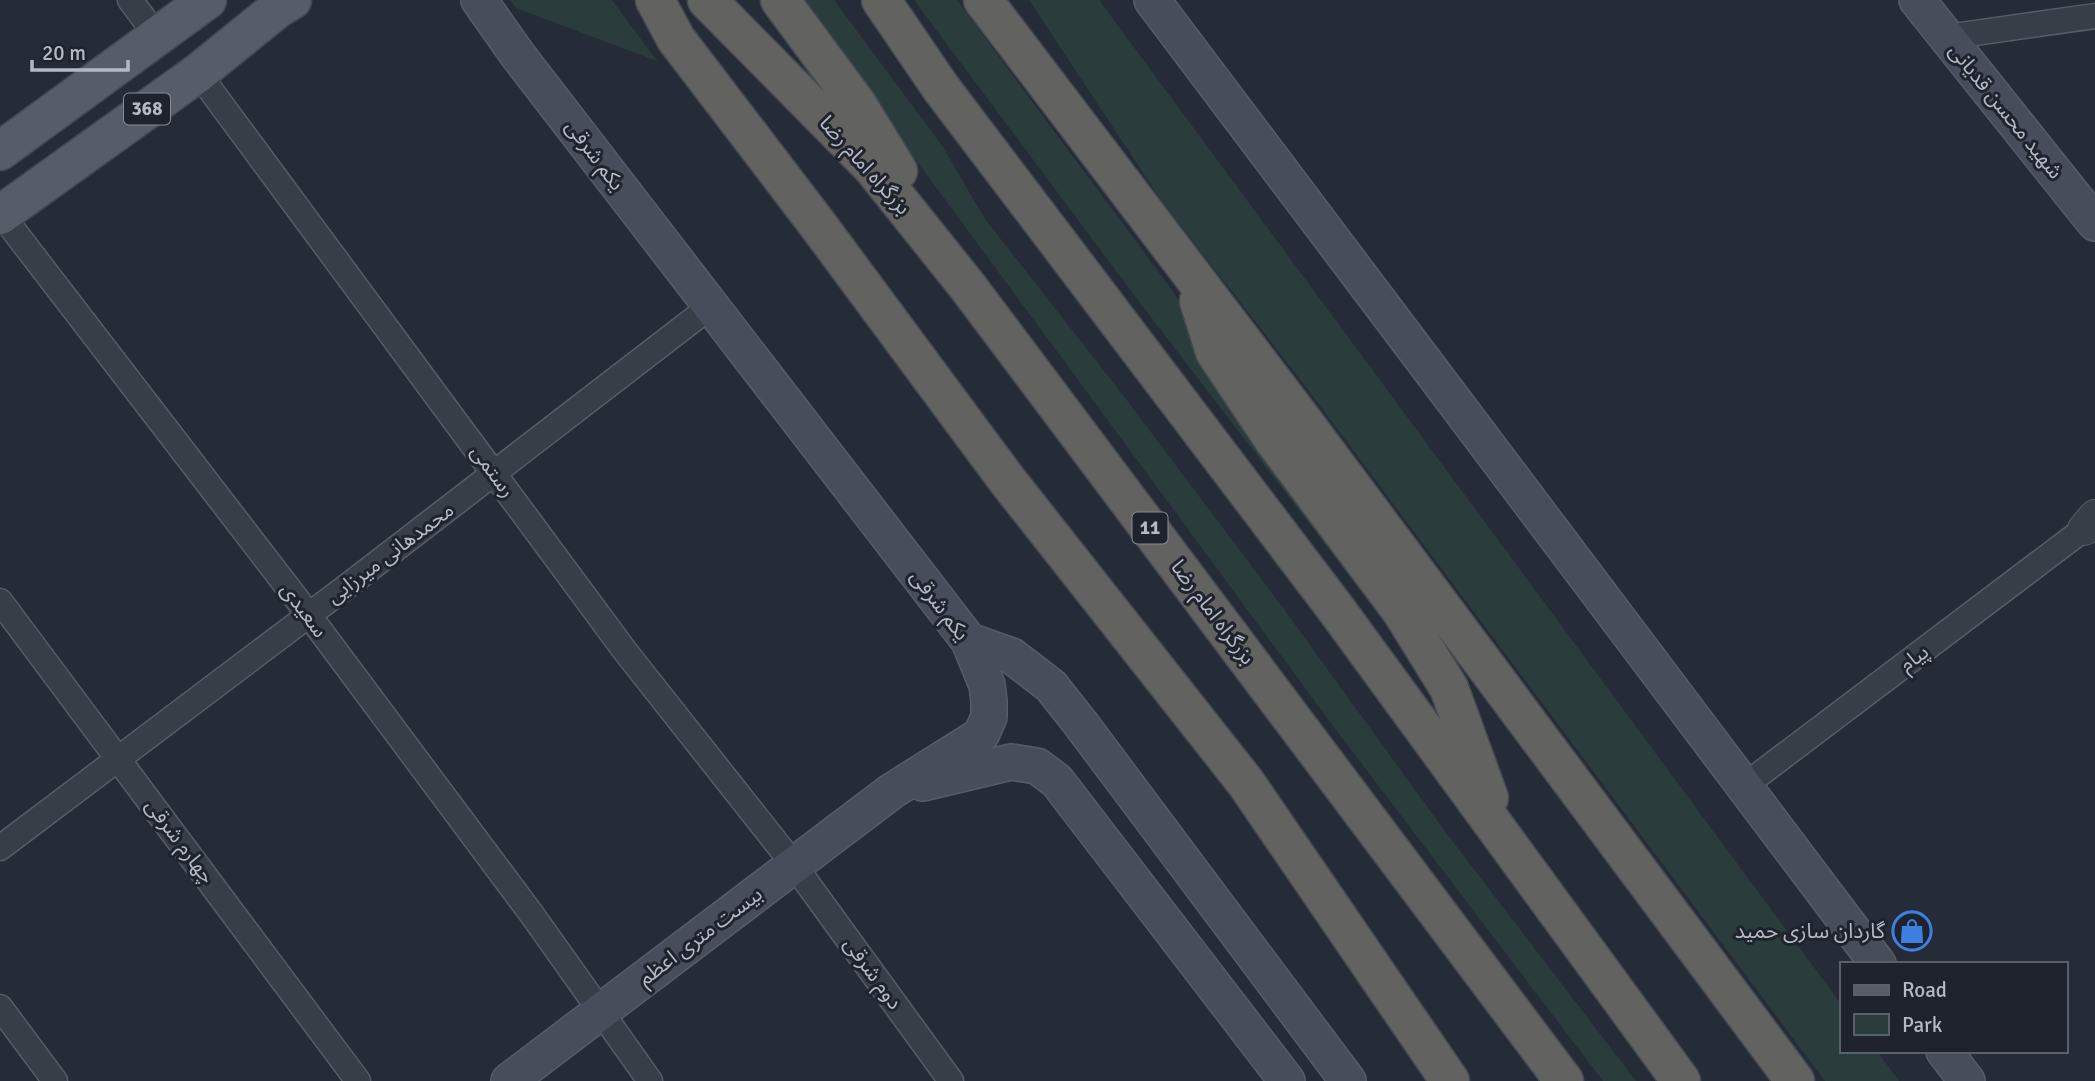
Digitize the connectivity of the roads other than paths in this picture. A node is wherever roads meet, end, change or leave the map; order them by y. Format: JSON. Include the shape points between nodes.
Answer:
{"nodes":[{"id":1,"x":130,"y":0,"type":"edge"},
{"id":2,"x":207,"y":0,"type":"edge"},
{"id":3,"x":292,"y":0,"type":"edge"},
{"id":4,"x":479,"y":0,"type":"edge"},
{"id":5,"x":655,"y":0,"type":"edge"},
{"id":6,"x":707,"y":0,"type":"edge"},
{"id":7,"x":780,"y":0,"type":"edge"},
{"id":8,"x":881,"y":0,"type":"edge"},
{"id":9,"x":983,"y":0,"type":"edge"},
{"id":10,"x":1152,"y":0,"type":"edge"},
{"id":11,"x":1917,"y":0,"type":"edge"},
{"id":12,"x":2095,"y":16,"type":"edge"},
{"id":13,"x":157,"y":36,"type":"junction"},
{"id":14,"x":1947,"y":37,"type":"junction"},
{"id":15,"x":198,"y":73,"type":"junction"},
{"id":16,"x":0,"y":151,"type":"edge"},
{"id":17,"x":1,"y":214,"type":"edge"},
{"id":18,"x":2095,"y":223,"type":"edge"},
{"id":19,"x":1191,"y":276,"type":"junction"},
{"id":20,"x":968,"y":287,"type":"junction"},
{"id":21,"x":711,"y":306,"type":"junction"},
{"id":22,"x":495,"y":473,"type":"junction"},
{"id":23,"x":2091,"y":525,"type":"edge"},
{"id":24,"x":0,"y":601,"type":"edge"},
{"id":25,"x":308,"y":615,"type":"junction"},
{"id":26,"x":969,"y":641,"type":"junction"},
{"id":27,"x":118,"y":759,"type":"junction"},
{"id":28,"x":1744,"y":786,"type":"junction"},
{"id":29,"x":892,"y":791,"type":"junction"},
{"id":30,"x":1503,"y":840,"type":"junction"},
{"id":31,"x":0,"y":848,"type":"edge"},
{"id":32,"x":794,"y":865,"type":"junction"},
{"id":33,"x":1876,"y":962,"type":"edge"},
{"id":34,"x":0,"y":1007,"type":"edge"},
{"id":35,"x":600,"y":1012,"type":"junction"},
{"id":36,"x":1946,"y":1053,"type":"edge"},
{"id":37,"x":55,"y":1081,"type":"edge"},
{"id":38,"x":358,"y":1081,"type":"edge"},
{"id":39,"x":509,"y":1081,"type":"edge"},
{"id":40,"x":650,"y":1081,"type":"edge"},
{"id":41,"x":951,"y":1081,"type":"edge"},
{"id":42,"x":1287,"y":1081,"type":"edge"},
{"id":43,"x":1348,"y":1081,"type":"edge"},
{"id":44,"x":1450,"y":1081,"type":"edge"},
{"id":45,"x":1564,"y":1081,"type":"edge"},
{"id":46,"x":1681,"y":1081,"type":"edge"},
{"id":47,"x":1795,"y":1081,"type":"edge"},
{"id":48,"x":1967,"y":1081,"type":"edge"}],
"edges":[{"from":1,"to":13,"type":"street"},
{"from":2,"to":13,"type":"main road","number":"368"},
{"from":3,"to":15,"type":"main road","number":"368"},
{"from":4,"to":21,"type":"main road","name":"یکم شرقی"},
{"from":5,"to":44,"type":"highway","via":[[676,39],[1007,480],[1246,783]]},
{"from":6,"to":20,"type":"highway","name":"بزرگراه امام رضا","number":"11","via":[[872,167]]},
{"from":7,"to":20,"type":"highway","via":[[857,104]]},
{"from":8,"to":30,"type":"highway","via":[[941,88],[1336,609]]},
{"from":9,"to":19,"type":"highway"},
{"from":10,"to":28,"type":"main road"},
{"from":11,"to":14,"type":"main road","name":"شهید محسن قدیانی"},
{"from":12,"to":14,"type":"street"},
{"from":13,"to":16,"type":"main road","number":"368"},
{"from":14,"to":18,"type":"main road","name":"شهید محسن قدیانی"},
{"from":15,"to":17,"type":"main road","number":"368"},
{"from":15,"to":22,"type":"street","name":"رستمی"},
{"from":17,"to":25,"type":"street","name":"سعیدی"},
{"from":19,"to":30,"type":"highway","via":[[1215,352],[1273,439],[1402,612],[1449,688]]},
{"from":19,"to":47,"type":"highway"},
{"from":20,"to":45,"type":"highway","name":"بزرگراه امام رضا","number":"11"},
{"from":21,"to":22,"type":"street","name":"محمدهانی میرزایی"},
{"from":21,"to":26,"type":"main road","name":"یکم شرقی"},
{"from":22,"to":25,"type":"street","name":"محمدهانی میرزایی"},
{"from":22,"to":32,"type":"street","name":"رستمی","via":[[625,651]]},
{"from":23,"to":28,"type":"street","name":"پیام"},
{"from":24,"to":27,"type":"street","name":"چهارم شرقی"},
{"from":25,"to":27,"type":"street","name":"محمدهانی میرزایی"},
{"from":25,"to":35,"type":"street","name":"سعیدی"},
{"from":26,"to":29,"type":"main road","name":"یکم شرقی","via":[[987,685],[989,717],[981,735]]},
{"from":26,"to":43,"type":"main road","via":[[1012,656],[1051,686]]},
{"from":27,"to":31,"type":"street","name":"محمدهانی میرزایی"},
{"from":27,"to":38,"type":"street","name":"چهارم شرقی"},
{"from":28,"to":33,"type":"main road"},
{"from":29,"to":32,"type":"main road","name":"بیست متری اعظم"},
{"from":29,"to":42,"type":"main road","via":[[1011,762],[1037,766],[1057,781]]},
{"from":30,"to":46,"type":"highway"},
{"from":32,"to":35,"type":"main road","name":"بیست متری اعظم"},
{"from":32,"to":41,"type":"street","name":"دوم شرقی"},
{"from":34,"to":37,"type":"street"},
{"from":35,"to":39,"type":"main road","name":"بیست متری اعظم"},
{"from":35,"to":40,"type":"street","name":"سعیدی"},
{"from":36,"to":48,"type":"main road"}]}
